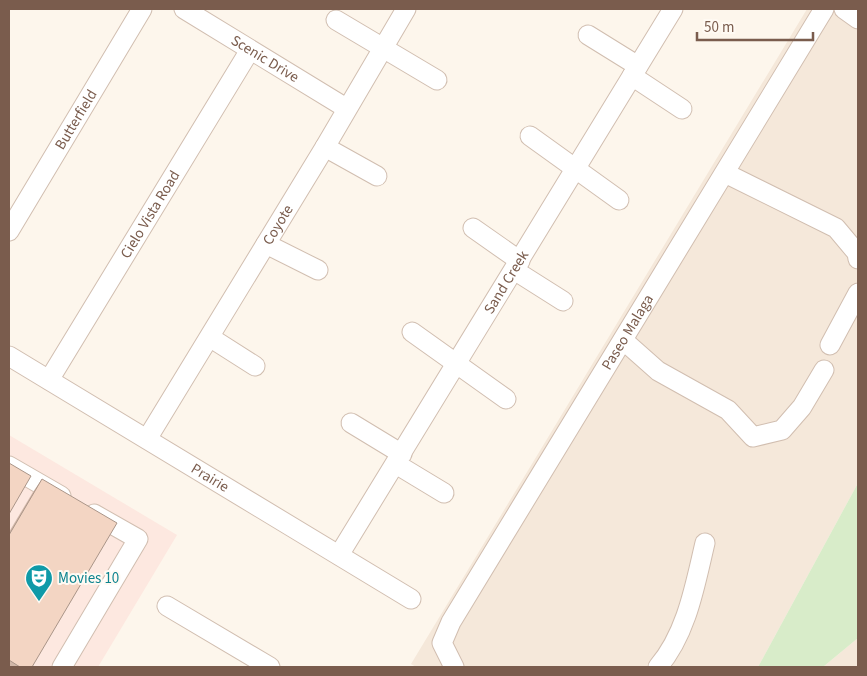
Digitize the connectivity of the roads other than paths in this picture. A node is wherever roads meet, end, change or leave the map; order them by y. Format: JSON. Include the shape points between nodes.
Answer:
{"nodes":[{"id":1,"x":142,"y":9,"type":"edge"},
{"id":2,"x":184,"y":9,"type":"edge"},
{"id":3,"x":406,"y":9,"type":"edge"},
{"id":4,"x":672,"y":9,"type":"edge"},
{"id":5,"x":824,"y":9,"type":"edge"},
{"id":6,"x":844,"y":9,"type":"edge"},
{"id":7,"x":336,"y":20,"type":"dead end"},
{"id":8,"x":858,"y":20,"type":"edge"},
{"id":9,"x":588,"y":35,"type":"dead end"},
{"id":10,"x":382,"y":47,"type":"junction"},
{"id":11,"x":250,"y":50,"type":"junction"},
{"id":12,"x":635,"y":71,"type":"junction"},
{"id":13,"x":437,"y":80,"type":"dead end"},
{"id":14,"x":346,"y":108,"type":"junction"},
{"id":15,"x":682,"y":109,"type":"dead end"},
{"id":16,"x":530,"y":136,"type":"dead end"},
{"id":17,"x":325,"y":147,"type":"junction"},
{"id":18,"x":576,"y":168,"type":"junction"},
{"id":19,"x":725,"y":173,"type":"junction"},
{"id":20,"x":377,"y":176,"type":"dead end"},
{"id":21,"x":619,"y":200,"type":"dead end"},
{"id":22,"x":473,"y":228,"type":"dead end"},
{"id":23,"x":9,"y":231,"type":"edge"},
{"id":24,"x":266,"y":244,"type":"junction"},
{"id":25,"x":858,"y":254,"type":"edge"},
{"id":26,"x":517,"y":266,"type":"junction"},
{"id":27,"x":318,"y":270,"type":"dead end"},
{"id":28,"x":858,"y":293,"type":"edge"},
{"id":29,"x":563,"y":301,"type":"dead end"},
{"id":30,"x":412,"y":332,"type":"dead end"},
{"id":31,"x":211,"y":338,"type":"junction"},
{"id":32,"x":623,"y":340,"type":"junction"},
{"id":33,"x":830,"y":344,"type":"dead end"},
{"id":34,"x":9,"y":356,"type":"edge"},
{"id":35,"x":457,"y":365,"type":"junction"},
{"id":36,"x":255,"y":366,"type":"dead end"},
{"id":37,"x":824,"y":370,"type":"dead end"},
{"id":38,"x":49,"y":380,"type":"junction"},
{"id":39,"x":506,"y":399,"type":"dead end"},
{"id":40,"x":351,"y":423,"type":"dead end"},
{"id":41,"x":147,"y":439,"type":"junction"},
{"id":42,"x":399,"y":459,"type":"junction"},
{"id":43,"x":9,"y":466,"type":"edge"},
{"id":44,"x":444,"y":493,"type":"dead end"},
{"id":45,"x":705,"y":543,"type":"dead end"},
{"id":46,"x":339,"y":555,"type":"junction"},
{"id":47,"x":411,"y":599,"type":"dead end"},
{"id":48,"x":167,"y":606,"type":"dead end"},
{"id":49,"x":451,"y":663,"type":"edge"},
{"id":50,"x":62,"y":667,"type":"edge"},
{"id":51,"x":270,"y":667,"type":"edge"},
{"id":52,"x":658,"y":667,"type":"edge"}],
"edges":[{"from":1,"to":23,"type":"street","name":"Butterfield"},
{"from":2,"to":11,"type":"street","name":"Scenic Drive"},
{"from":3,"to":10,"type":"street","name":"Coyote"},
{"from":4,"to":12,"type":"street","name":"Sand Creek"},
{"from":5,"to":19,"type":"street","name":"Paseo Malaga"},
{"from":6,"to":8,"type":"street"},
{"from":7,"to":10,"type":"street"},
{"from":9,"to":12,"type":"street"},
{"from":10,"to":13,"type":"street"},
{"from":10,"to":14,"type":"street","name":"Coyote"},
{"from":11,"to":14,"type":"street","name":"Scenic Drive"},
{"from":11,"to":38,"type":"street","name":"Cielo Vista Road"},
{"from":12,"to":15,"type":"street"},
{"from":12,"to":18,"type":"street","name":"Sand Creek"},
{"from":14,"to":17,"type":"street","name":"Coyote"},
{"from":16,"to":18,"type":"street"},
{"from":17,"to":20,"type":"street"},
{"from":17,"to":24,"type":"street","name":"Coyote"},
{"from":18,"to":21,"type":"street"},
{"from":18,"to":26,"type":"street","name":"Sand Creek"},
{"from":19,"to":25,"type":"street","via":[[836,228]]},
{"from":19,"to":32,"type":"street","name":"Paseo Malaga"},
{"from":22,"to":26,"type":"street"},
{"from":24,"to":27,"type":"street"},
{"from":24,"to":31,"type":"street","name":"Coyote"},
{"from":26,"to":29,"type":"street"},
{"from":26,"to":35,"type":"street","name":"Sand Creek"},
{"from":28,"to":33,"type":"street"},
{"from":30,"to":35,"type":"street"},
{"from":31,"to":36,"type":"street"},
{"from":31,"to":41,"type":"street","name":"Coyote"},
{"from":32,"to":37,"type":"street","via":[[658,371],[728,410],[753,437],[782,430],[802,407]]},
{"from":32,"to":49,"type":"street","name":"Paseo Malaga","via":[[451,622],[442,643]]},
{"from":34,"to":38,"type":"street","name":"Prairie"},
{"from":35,"to":39,"type":"street"},
{"from":35,"to":42,"type":"street","name":"Sand Creek"},
{"from":38,"to":41,"type":"street","name":"Prairie"},
{"from":40,"to":42,"type":"street"},
{"from":41,"to":46,"type":"street","name":"Prairie"},
{"from":42,"to":44,"type":"street"},
{"from":42,"to":46,"type":"street","name":"Sand Creek"},
{"from":43,"to":50,"type":"street","via":[[138,539]]},
{"from":45,"to":52,"type":"street","via":[[683,622],[673,647]]},
{"from":46,"to":47,"type":"street","name":"Prairie"},
{"from":48,"to":51,"type":"street"}]}
